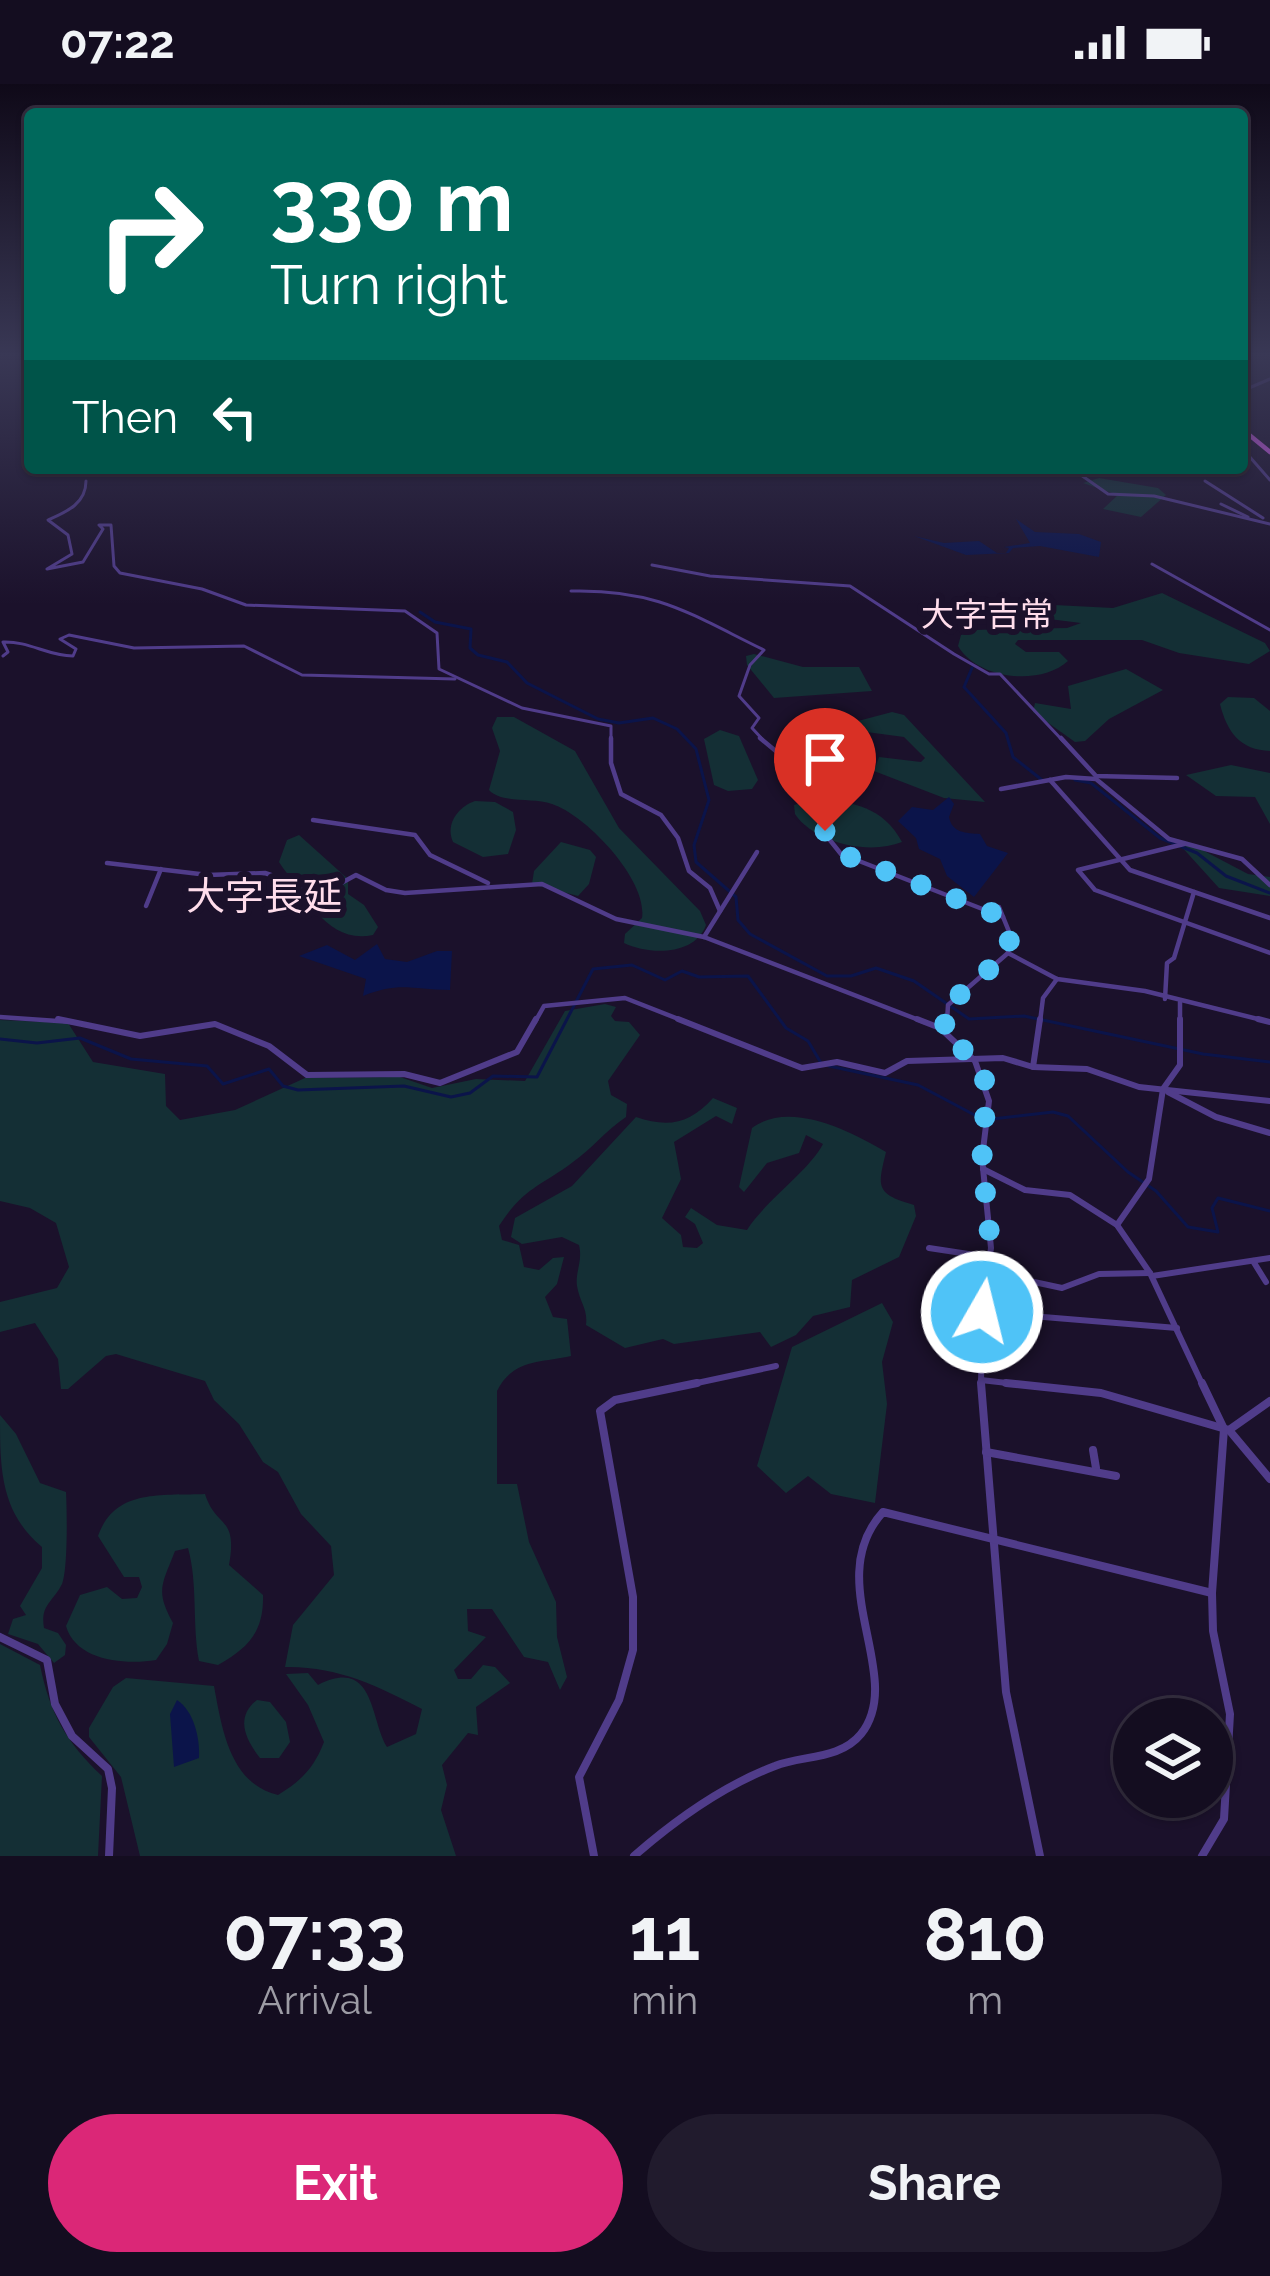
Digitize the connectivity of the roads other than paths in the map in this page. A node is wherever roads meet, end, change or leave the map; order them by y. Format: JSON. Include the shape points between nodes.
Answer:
{"nodes":[{"id":1,"x":1080,"y":474,"type":"edge"},
{"id":2,"x":86,"y":481,"type":"dead end"},
{"id":3,"x":1205,"y":481,"type":"dead end"},
{"id":4,"x":1222,"y":504,"type":"dead end"},
{"id":5,"x":1257,"y":518,"type":"edge"},
{"id":6,"x":1270,"y":524,"type":"edge"},
{"id":7,"x":1152,"y":564,"type":"dead end"},
{"id":8,"x":652,"y":565,"type":"dead end"},
{"id":9,"x":571,"y":591,"type":"dead end"},
{"id":10,"x":1270,"y":630,"type":"edge"},
{"id":11,"x":3,"y":656,"type":"edge"},
{"id":12,"x":455,"y":679,"type":"junction"},
{"id":13,"x":1096,"y":778,"type":"junction"},
{"id":14,"x":1177,"y":778,"type":"dead end"},
{"id":15,"x":1050,"y":780,"type":"junction"},
{"id":16,"x":1001,"y":789,"type":"dead end"},
{"id":17,"x":313,"y":820,"type":"dead end"},
{"id":18,"x":1184,"y":844,"type":"junction"},
{"id":19,"x":757,"y":852,"type":"dead end"},
{"id":20,"x":1120,"y":860,"type":"junction"},
{"id":21,"x":106,"y":862,"type":"dead end"},
{"id":22,"x":161,"y":868,"type":"junction"},
{"id":23,"x":493,"y":885,"type":"junction"},
{"id":24,"x":1270,"y":885,"type":"edge"},
{"id":25,"x":1194,"y":892,"type":"junction"},
{"id":26,"x":146,"y":906,"type":"dead end"},
{"id":27,"x":999,"y":907,"type":"dead end"},
{"id":28,"x":720,"y":911,"type":"junction"},
{"id":29,"x":1003,"y":917,"type":"junction"},
{"id":30,"x":1270,"y":918,"type":"edge"},
{"id":31,"x":1186,"y":922,"type":"junction"},
{"id":32,"x":704,"y":937,"type":"junction"},
{"id":33,"x":1270,"y":952,"type":"edge"},
{"id":34,"x":1008,"y":953,"type":"junction"},
{"id":35,"x":1057,"y":979,"type":"junction"},
{"id":36,"x":1165,"y":999,"type":"junction"},
{"id":37,"x":1180,"y":1002,"type":"junction"},
{"id":38,"x":0,"y":1017,"type":"edge"},
{"id":39,"x":1270,"y":1022,"type":"edge"},
{"id":40,"x":940,"y":1028,"type":"junction"},
{"id":41,"x":975,"y":1061,"type":"junction"},
{"id":42,"x":1033,"y":1067,"type":"junction"},
{"id":43,"x":1163,"y":1089,"type":"junction"},
{"id":44,"x":1270,"y":1101,"type":"edge"},
{"id":45,"x":1270,"y":1133,"type":"edge"},
{"id":46,"x":983,"y":1169,"type":"junction"},
{"id":47,"x":1117,"y":1225,"type":"junction"},
{"id":48,"x":929,"y":1248,"type":"dead end"},
{"id":49,"x":991,"y":1258,"type":"junction"},
{"id":50,"x":1270,"y":1258,"type":"edge"},
{"id":51,"x":1252,"y":1260,"type":"junction"},
{"id":52,"x":990,"y":1273,"type":"junction"},
{"id":53,"x":1151,"y":1274,"type":"junction"},
{"id":54,"x":1266,"y":1282,"type":"dead end"},
{"id":55,"x":982,"y":1312,"type":"junction"},
{"id":56,"x":1177,"y":1328,"type":"junction"},
{"id":57,"x":776,"y":1366,"type":"dead end"},
{"id":58,"x":981,"y":1380,"type":"junction"},
{"id":59,"x":1270,"y":1401,"type":"edge"},
{"id":60,"x":1226,"y":1430,"type":"junction"},
{"id":61,"x":1093,"y":1450,"type":"dead end"},
{"id":62,"x":986,"y":1452,"type":"junction"},
{"id":63,"x":1096,"y":1471,"type":"junction"},
{"id":64,"x":1116,"y":1476,"type":"dead end"},
{"id":65,"x":1270,"y":1480,"type":"edge"},
{"id":66,"x":992,"y":1538,"type":"junction"},
{"id":67,"x":1212,"y":1593,"type":"junction"},
{"id":68,"x":0,"y":1636,"type":"edge"},
{"id":69,"x":109,"y":1856,"type":"edge"},
{"id":70,"x":593,"y":1856,"type":"edge"},
{"id":71,"x":634,"y":1856,"type":"edge"},
{"id":72,"x":1040,"y":1856,"type":"edge"},
{"id":73,"x":1202,"y":1856,"type":"edge"}],
"edges":[{"from":1,"to":5,"type":"street","via":[[1108,494]]},
{"from":2,"to":12,"type":"street","via":[[72,509],[48,520],[68,535],[72,554],[47,569],[88,558],[106,523],[119,573],[246,605],[410,612],[437,633],[437,666]]},
{"from":3,"to":5,"type":"street"},
{"from":4,"to":5,"type":"street"},
{"from":5,"to":6,"type":"street"},
{"from":7,"to":10,"type":"street"},
{"from":8,"to":13,"type":"street","via":[[858,590],[954,655],[1000,674]]},
{"from":9,"to":29,"type":"street","via":[[658,598],[764,650],[749,664],[739,696],[758,717],[756,735],[795,768],[831,844]]},
{"from":11,"to":12,"type":"street","via":[[2,643],[13,640],[73,656],[76,649],[60,638],[74,635],[134,648],[244,646],[302,675]]},
{"from":12,"to":28,"type":"street","via":[[544,717],[611,726],[621,794],[661,815],[688,871],[710,888]]},
{"from":13,"to":14,"type":"street"},
{"from":13,"to":15,"type":"street"},
{"from":13,"to":18,"type":"street"},
{"from":15,"to":16,"type":"street"},
{"from":15,"to":20,"type":"street"},
{"from":17,"to":23,"type":"street","via":[[415,835],[430,855]]},
{"from":18,"to":20,"type":"street"},
{"from":18,"to":24,"type":"street","via":[[1242,859]]},
{"from":19,"to":28,"type":"street"},
{"from":20,"to":25,"type":"street"},
{"from":20,"to":31,"type":"street","via":[[1078,870],[1095,890]]},
{"from":21,"to":22,"type":"street"},
{"from":22,"to":23,"type":"street","via":[[265,873],[326,893],[356,875],[405,893]]},
{"from":22,"to":26,"type":"street"},
{"from":23,"to":32,"type":"street","via":[[542,884],[625,922]]},
{"from":25,"to":30,"type":"street"},
{"from":25,"to":31,"type":"street"},
{"from":27,"to":29,"type":"street"},
{"from":28,"to":32,"type":"street"},
{"from":29,"to":34,"type":"street"},
{"from":31,"to":33,"type":"street"},
{"from":31,"to":36,"type":"street","via":[[1167,963]]},
{"from":32,"to":40,"type":"street"},
{"from":34,"to":35,"type":"street"},
{"from":34,"to":40,"type":"street","via":[[948,1005],[950,1020]]},
{"from":35,"to":36,"type":"street"},
{"from":35,"to":42,"type":"street","via":[[1043,998]]},
{"from":36,"to":37,"type":"street"},
{"from":37,"to":39,"type":"street"},
{"from":37,"to":43,"type":"street","via":[[1180,1065]]},
{"from":38,"to":41,"type":"street","via":[[53,1018],[140,1036],[215,1024],[268,1046],[307,1075],[404,1074],[440,1083],[517,1052],[544,1006],[608,997],[634,1000],[802,1068],[885,1073],[908,1061]]},
{"from":40,"to":41,"type":"street"},
{"from":41,"to":42,"type":"street"},
{"from":41,"to":46,"type":"street","via":[[989,1101]]},
{"from":42,"to":43,"type":"street","via":[[1087,1069]]},
{"from":43,"to":44,"type":"street"},
{"from":43,"to":45,"type":"street","via":[[1216,1118]]},
{"from":43,"to":47,"type":"street","via":[[1149,1178]]},
{"from":46,"to":47,"type":"street","via":[[1025,1190],[1070,1195]]},
{"from":46,"to":49,"type":"street"},
{"from":47,"to":53,"type":"street"},
{"from":48,"to":49,"type":"street"},
{"from":49,"to":52,"type":"street"},
{"from":50,"to":51,"type":"street"},
{"from":51,"to":53,"type":"street"},
{"from":51,"to":54,"type":"street"},
{"from":52,"to":53,"type":"street","via":[[1062,1288],[1099,1274]]},
{"from":52,"to":55,"type":"street"},
{"from":53,"to":56,"type":"street"},
{"from":55,"to":56,"type":"street"},
{"from":55,"to":58,"type":"street"},
{"from":56,"to":60,"type":"street"},
{"from":57,"to":70,"type":"street","via":[[615,1400],[600,1411],[633,1597],[633,1650],[620,1700],[579,1777]]},
{"from":58,"to":60,"type":"street","via":[[1101,1393]]},
{"from":58,"to":62,"type":"street"},
{"from":59,"to":60,"type":"street"},
{"from":60,"to":65,"type":"street"},
{"from":60,"to":67,"type":"street"},
{"from":61,"to":63,"type":"street"},
{"from":62,"to":63,"type":"street"},
{"from":62,"to":66,"type":"street"},
{"from":63,"to":64,"type":"street"},
{"from":66,"to":67,"type":"street"},
{"from":66,"to":71,"type":"street","via":[[877,1517],[856,1576],[876,1690],[861,1734],[827,1756],[776,1765],[667,1827]]},
{"from":66,"to":72,"type":"street","via":[[1006,1692]]},
{"from":67,"to":73,"type":"street","via":[[1230,1714],[1225,1819]]},
{"from":68,"to":69,"type":"street","via":[[47,1660],[55,1704],[72,1736],[108,1769]]}]}
